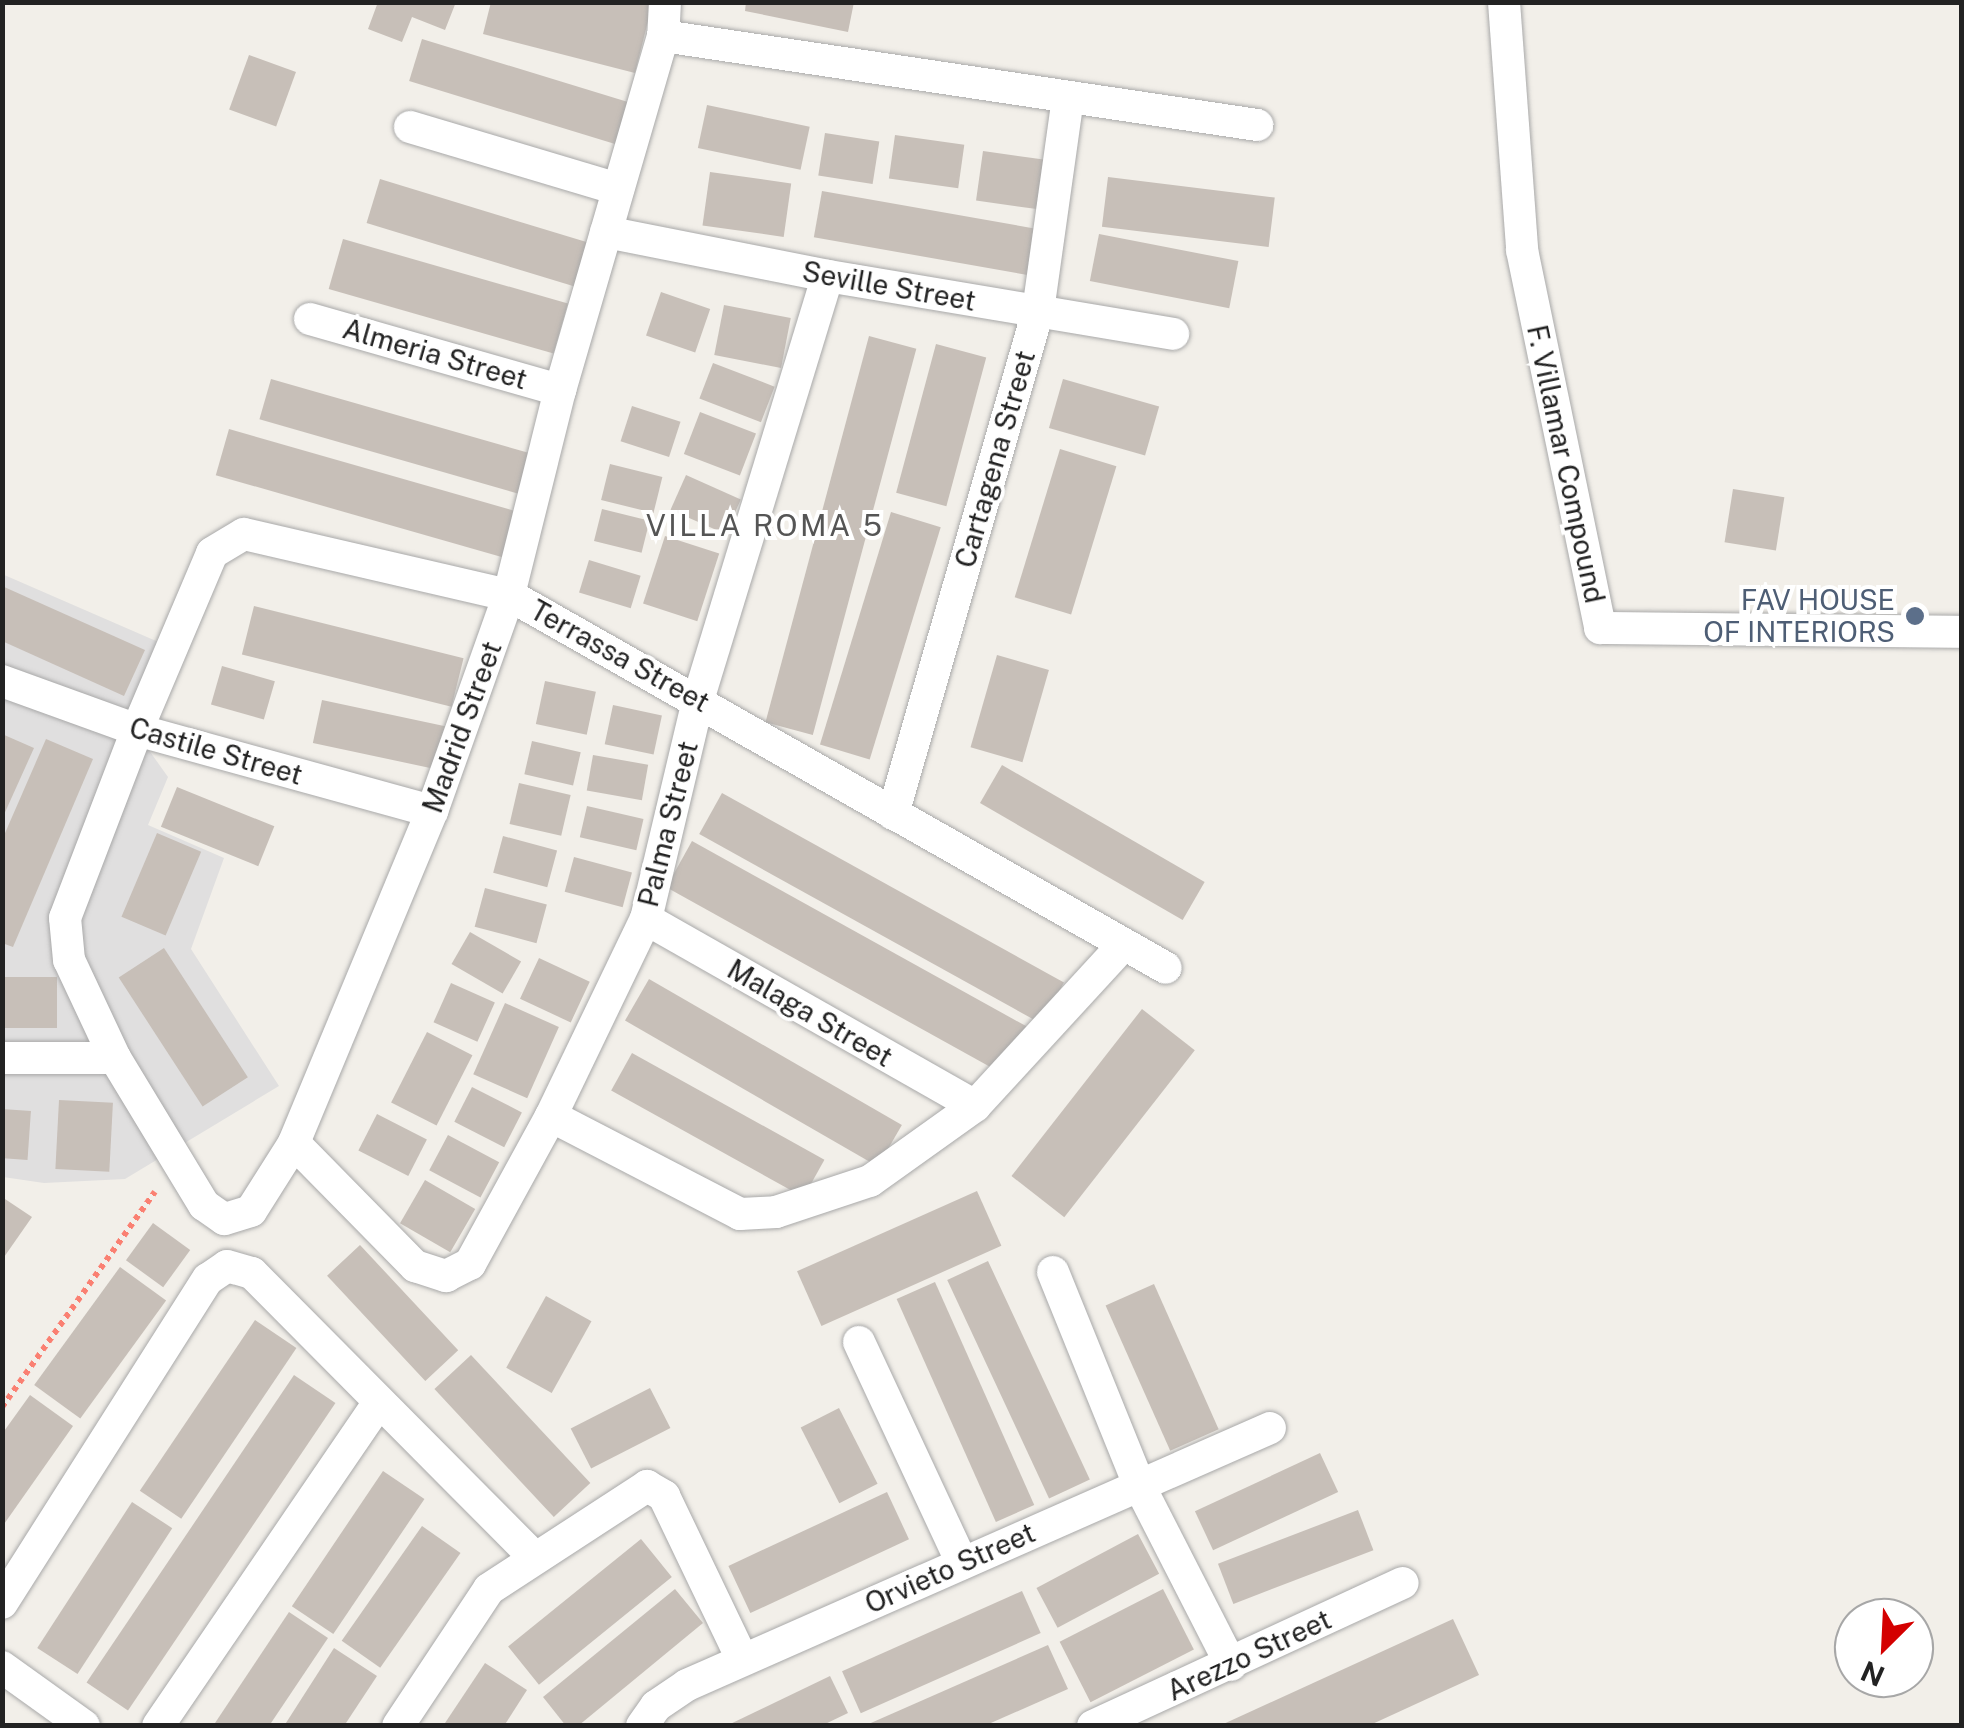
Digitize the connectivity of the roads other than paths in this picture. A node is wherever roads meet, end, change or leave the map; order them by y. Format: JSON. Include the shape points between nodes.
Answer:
{"nodes":[{"id":1,"x":665,"y":2,"type":"edge"},
{"id":2,"x":1504,"y":2,"type":"edge"},
{"id":3,"x":662,"y":36,"type":"junction"},
{"id":4,"x":1068,"y":98,"type":"junction"},
{"id":5,"x":1257,"y":125,"type":"dead end"},
{"id":6,"x":410,"y":127,"type":"dead end"},
{"id":7,"x":618,"y":188,"type":"junction"},
{"id":8,"x":606,"y":232,"type":"junction"},
{"id":9,"x":828,"y":276,"type":"junction"},
{"id":10,"x":1038,"y":312,"type":"junction"},
{"id":11,"x":310,"y":318,"type":"dead end"},
{"id":12,"x":1173,"y":334,"type":"dead end"},
{"id":13,"x":560,"y":390,"type":"junction"},
{"id":14,"x":509,"y":595,"type":"junction"},
{"id":15,"x":1960,"y":632,"type":"edge"},
{"id":16,"x":2,"y":681,"type":"edge"},
{"id":17,"x":698,"y":700,"type":"junction"},
{"id":18,"x":137,"y":730,"type":"junction"},
{"id":19,"x":432,"y":811,"type":"junction"},
{"id":20,"x":893,"y":814,"type":"junction"},
{"id":21,"x":646,"y":918,"type":"junction"},
{"id":22,"x":1122,"y":946,"type":"junction"},
{"id":23,"x":1166,"y":968,"type":"dead end"},
{"id":24,"x":2,"y":1058,"type":"edge"},
{"id":25,"x":115,"y":1058,"type":"junction"},
{"id":26,"x":975,"y":1106,"type":"junction"},
{"id":27,"x":551,"y":1116,"type":"junction"},
{"id":28,"x":294,"y":1143,"type":"junction"},
{"id":29,"x":1053,"y":1272,"type":"dead end"},
{"id":30,"x":859,"y":1342,"type":"dead end"},
{"id":31,"x":379,"y":1402,"type":"junction"},
{"id":32,"x":1270,"y":1428,"type":"dead end"},
{"id":33,"x":1139,"y":1485,"type":"junction"},
{"id":34,"x":535,"y":1558,"type":"junction"},
{"id":35,"x":962,"y":1563,"type":"junction"},
{"id":36,"x":1404,"y":1583,"type":"dead end"},
{"id":37,"x":2,"y":1603,"type":"edge"},
{"id":38,"x":742,"y":1659,"type":"junction"},
{"id":39,"x":1232,"y":1665,"type":"junction"},
{"id":40,"x":2,"y":1667,"type":"edge"},
{"id":41,"x":84,"y":1726,"type":"edge"},
{"id":42,"x":158,"y":1726,"type":"edge"},
{"id":43,"x":398,"y":1726,"type":"edge"},
{"id":44,"x":642,"y":1726,"type":"edge"},
{"id":45,"x":1093,"y":1726,"type":"edge"}],
"edges":[{"from":1,"to":3,"type":"street","name":"Madrid Street"},
{"from":2,"to":15,"type":"street","name":"F. Villamar Compound","via":[[1522,250],[1600,628]]},
{"from":3,"to":4,"type":"street"},
{"from":3,"to":7,"type":"street","name":"Madrid Street"},
{"from":4,"to":5,"type":"street"},
{"from":4,"to":10,"type":"street","name":"Cartagena Street"},
{"from":6,"to":7,"type":"street"},
{"from":7,"to":8,"type":"street","name":"Madrid Street"},
{"from":8,"to":9,"type":"street","name":"Seville Street"},
{"from":8,"to":13,"type":"street","name":"Madrid Street"},
{"from":9,"to":10,"type":"street","name":"Seville Street"},
{"from":9,"to":17,"type":"street","name":"Palma Street"},
{"from":10,"to":12,"type":"street","name":"Seville Street"},
{"from":10,"to":20,"type":"street","name":"Cartagena Street"},
{"from":11,"to":13,"type":"street","name":"Almeria Street"},
{"from":13,"to":14,"type":"street","name":"Madrid Street"},
{"from":14,"to":17,"type":"street","name":"Terrassa Street"},
{"from":14,"to":18,"type":"street","name":"Terrassa Street","via":[[244,534],[212,554]]},
{"from":14,"to":19,"type":"street","name":"Madrid Street"},
{"from":16,"to":18,"type":"street","name":"Castile Street"},
{"from":17,"to":20,"type":"street","name":"Terrassa Street"},
{"from":17,"to":21,"type":"street","name":"Palma Street"},
{"from":18,"to":19,"type":"street","name":"Castile Street"},
{"from":18,"to":25,"type":"street","name":"Terrassa Street","via":[[66,918],[69,960]]},
{"from":19,"to":28,"type":"street","name":"Madrid Street"},
{"from":20,"to":22,"type":"street","name":"Terrassa Street"},
{"from":21,"to":26,"type":"street","name":"Malaga Street"},
{"from":21,"to":27,"type":"street","name":"Palma Street"},
{"from":22,"to":23,"type":"street","name":"Terrassa Street"},
{"from":22,"to":26,"type":"street"},
{"from":24,"to":25,"type":"street"},
{"from":25,"to":28,"type":"street","name":"Madrid Street","via":[[204,1205],[224,1219],[251,1211]]},
{"from":26,"to":27,"type":"street","via":[[870,1181],[776,1212],[740,1214]]},
{"from":27,"to":28,"type":"street","name":"Palma Street","via":[[470,1264],[446,1276],[415,1266]]},
{"from":29,"to":33,"type":"street"},
{"from":30,"to":35,"type":"street"},
{"from":31,"to":34,"type":"street"},
{"from":31,"to":37,"type":"street","via":[[252,1272],[227,1266],[208,1279]]},
{"from":31,"to":42,"type":"street"},
{"from":32,"to":33,"type":"street","name":"Orvieto Street"},
{"from":33,"to":35,"type":"street","name":"Orvieto Street"},
{"from":33,"to":39,"type":"street"},
{"from":34,"to":38,"type":"street","via":[[646,1486],[664,1496]]},
{"from":34,"to":43,"type":"street","via":[[489,1589]]},
{"from":35,"to":38,"type":"street","name":"Orvieto Street"},
{"from":36,"to":39,"type":"street","name":"Arezzo Street"},
{"from":38,"to":44,"type":"street","name":"Orvieto Street","via":[[687,1685],[656,1706]]},
{"from":39,"to":45,"type":"street","name":"Arezzo Street"},
{"from":40,"to":41,"type":"street"}]}
